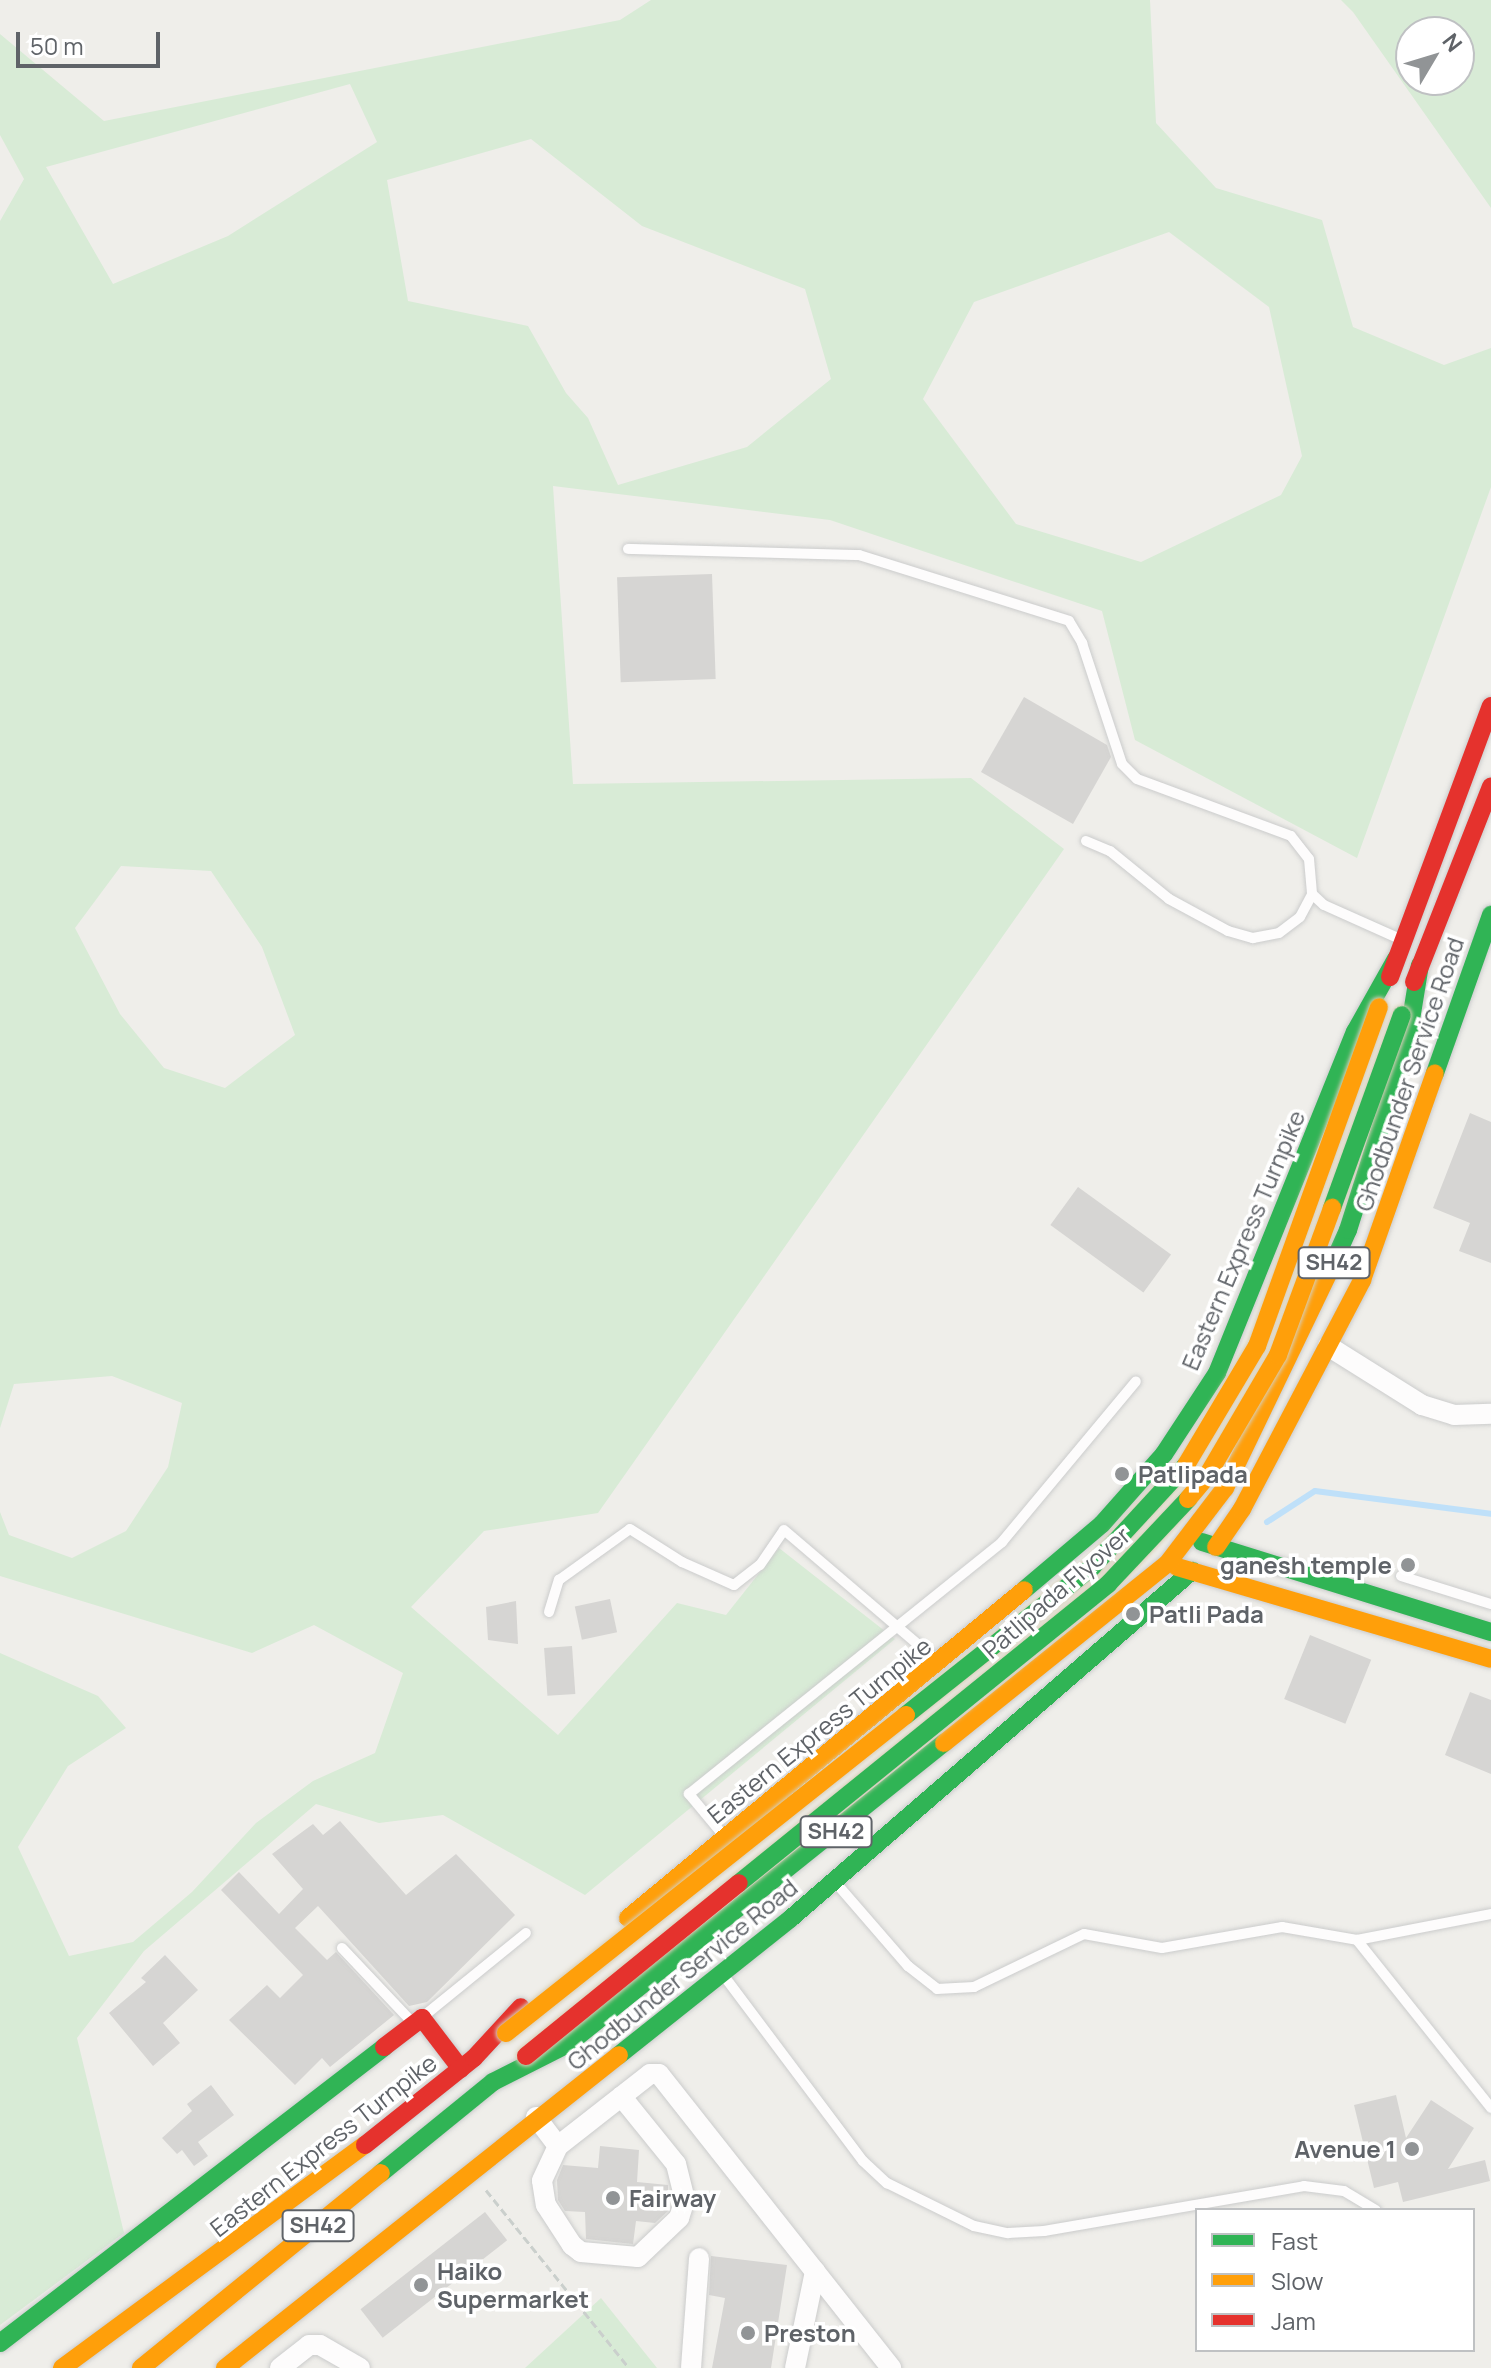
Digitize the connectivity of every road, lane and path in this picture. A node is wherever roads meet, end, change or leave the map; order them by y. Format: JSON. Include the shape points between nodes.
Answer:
{"nodes":[{"id":1,"x":628,"y":549,"type":"dead end"},
{"id":2,"x":1491,"y":706,"type":"edge"},
{"id":3,"x":1491,"y":787,"type":"edge"},
{"id":4,"x":1086,"y":841,"type":"dead end"},
{"id":5,"x":1312,"y":894,"type":"junction"},
{"id":6,"x":1491,"y":915,"type":"edge"},
{"id":7,"x":1402,"y":940,"type":"junction"},
{"id":8,"x":1396,"y":959,"type":"junction"},
{"id":9,"x":1420,"y":965,"type":"junction"},
{"id":10,"x":1328,"y":1346,"type":"junction"},
{"id":11,"x":1136,"y":1381,"type":"dead end"},
{"id":12,"x":1491,"y":1414,"type":"edge"},
{"id":13,"x":1121,"y":1504,"type":"junction"},
{"id":14,"x":1102,"y":1524,"type":"junction"},
{"id":15,"x":1189,"y":1537,"type":"junction"},
{"id":16,"x":1216,"y":1547,"type":"junction"},
{"id":17,"x":1167,"y":1564,"type":"junction"},
{"id":18,"x":1192,"y":1571,"type":"junction"},
{"id":19,"x":1401,"y":1576,"type":"dead end"},
{"id":20,"x":1491,"y":1604,"type":"edge"},
{"id":21,"x":549,"y":1612,"type":"dead end"},
{"id":22,"x":899,"y":1628,"type":"junction"},
{"id":23,"x":1491,"y":1632,"type":"edge"},
{"id":24,"x":1491,"y":1659,"type":"edge"},
{"id":25,"x":939,"y":1662,"type":"junction"},
{"id":26,"x":726,"y":1837,"type":"junction"},
{"id":27,"x":834,"y":1881,"type":"junction"},
{"id":28,"x":1491,"y":1914,"type":"edge"},
{"id":29,"x":526,"y":1933,"type":"dead end"},
{"id":30,"x":1357,"y":1940,"type":"junction"},
{"id":31,"x":342,"y":1948,"type":"dead end"},
{"id":32,"x":722,"y":1973,"type":"junction"},
{"id":33,"x":417,"y":2021,"type":"junction"},
{"id":34,"x":467,"y":2064,"type":"junction"},
{"id":35,"x":493,"y":2082,"type":"junction"},
{"id":36,"x":621,"y":2096,"type":"junction"},
{"id":37,"x":1491,"y":2108,"type":"edge"},
{"id":38,"x":536,"y":2117,"type":"junction"},
{"id":39,"x":558,"y":2146,"type":"junction"},
{"id":40,"x":472,"y":2172,"type":"junction"},
{"id":41,"x":1373,"y":2208,"type":"edge"},
{"id":42,"x":699,"y":2258,"type":"dead end"},
{"id":43,"x":815,"y":2271,"type":"junction"},
{"id":44,"x":0,"y":2343,"type":"edge"},
{"id":45,"x":62,"y":2368,"type":"edge"},
{"id":46,"x":141,"y":2368,"type":"edge"},
{"id":47,"x":225,"y":2368,"type":"edge"},
{"id":48,"x":280,"y":2368,"type":"edge"},
{"id":49,"x":360,"y":2368,"type":"edge"},
{"id":50,"x":629,"y":2368,"type":"edge"},
{"id":51,"x":691,"y":2368,"type":"edge"},
{"id":52,"x":795,"y":2368,"type":"edge"},
{"id":53,"x":891,"y":2368,"type":"edge"}],
"edges":[{"from":1,"to":5,"type":"lane","via":[[859,555],[1054,613],[1069,621],[1082,643],[1122,764],[1137,779],[1291,836],[1309,859]]},
{"from":2,"to":7,"type":"main road","number":"SH42"},
{"from":3,"to":9,"type":"main road","number":"SH42"},
{"from":4,"to":5,"type":"lane","via":[[1110,851],[1169,899],[1228,931],[1253,938],[1290,925]]},
{"from":5,"to":7,"type":"lane","via":[[1324,905]]},
{"from":6,"to":10,"type":"main road","name":"Ghodbunder Service Road","via":[[1362,1280]]},
{"from":7,"to":8,"type":"main road","number":"SH42"},
{"from":8,"to":13,"type":"main road","name":"Eastern Express Turnpike","number":"SH42","via":[[1355,1032],[1217,1373],[1164,1454]]},
{"from":8,"to":34,"type":"main road","name":"Patlipada Flyover","bridge":true,"via":[[1257,1346],[1188,1463],[1142,1518],[1092,1567]]},
{"from":9,"to":15,"type":"main road","number":"SH42","via":[[1407,1044],[1348,1230],[1258,1428],[1225,1488]]},
{"from":9,"to":35,"type":"main road","name":"Patlipada Flyover","bridge":true,"via":[[1278,1355],[1207,1476],[1108,1584]]},
{"from":10,"to":12,"type":"street","via":[[1422,1405],[1454,1415]]},
{"from":10,"to":16,"type":"main road","name":"Ghodbunder Service Road","via":[[1242,1509]]},
{"from":11,"to":22,"type":"lane","via":[[1002,1542]]},
{"from":13,"to":14,"type":"main road","name":"Eastern Express Turnpike","number":"SH42"},
{"from":13,"to":15,"type":"main road"},
{"from":14,"to":17,"type":"main road"},
{"from":14,"to":25,"type":"main road","name":"Eastern Express Turnpike","number":"SH42"},
{"from":15,"to":16,"type":"main road"},
{"from":15,"to":17,"type":"main road","number":"SH42"},
{"from":16,"to":23,"type":"main road"},
{"from":17,"to":18,"type":"main road"},
{"from":17,"to":35,"type":"main road","number":"SH42","via":[[568,2044]]},
{"from":18,"to":24,"type":"main road"},
{"from":18,"to":27,"type":"main road","name":"Ghodbunder Service Road"},
{"from":19,"to":20,"type":"lane"},
{"from":21,"to":22,"type":"lane","via":[[559,1580],[630,1529],[682,1562],[734,1585],[760,1565],[784,1530]]},
{"from":22,"to":25,"type":"lane"},
{"from":22,"to":26,"type":"lane","via":[[689,1794]]},
{"from":25,"to":26,"type":"main road","name":"Eastern Express Turnpike","number":"SH42"},
{"from":26,"to":34,"type":"main road","name":"Eastern Express Turnpike","number":"SH42","via":[[526,2002]]},
{"from":27,"to":30,"type":"lane","via":[[908,1966],[937,1989],[974,1987],[1084,1934],[1162,1948],[1282,1927]]},
{"from":27,"to":32,"type":"main road","name":"Ghodbunder Service Road"},
{"from":28,"to":30,"type":"lane"},
{"from":29,"to":33,"type":"lane"},
{"from":30,"to":37,"type":"lane"},
{"from":31,"to":33,"type":"lane"},
{"from":32,"to":38,"type":"main road","name":"Ghodbunder Service Road"},
{"from":32,"to":41,"type":"lane","via":[[863,2161],[887,2183],[974,2226],[1008,2233],[1044,2231],[1304,2186],[1344,2191]]},
{"from":33,"to":34,"type":"main road"},
{"from":33,"to":44,"type":"main road"},
{"from":34,"to":45,"type":"main road","name":"Eastern Express Turnpike","number":"SH42","via":[[129,2323]]},
{"from":35,"to":46,"type":"main road","number":"SH42"},
{"from":36,"to":39,"type":"street"},
{"from":36,"to":39,"type":"street","via":[[676,2164],[685,2200],[679,2218],[638,2257],[581,2252],[572,2245],[546,2205],[542,2181]]},
{"from":36,"to":43,"type":"street","via":[[650,2074],[659,2074]]},
{"from":38,"to":39,"type":"street"},
{"from":38,"to":40,"type":"main road","name":"Ghodbunder Service Road"},
{"from":40,"to":47,"type":"main road","name":"Ghodbunder Service Road"},
{"from":40,"to":50,"type":"path"},
{"from":42,"to":51,"type":"street"},
{"from":43,"to":52,"type":"street"},
{"from":43,"to":53,"type":"street"},
{"from":48,"to":49,"type":"street","via":[[309,2345],[320,2345]]}]}
